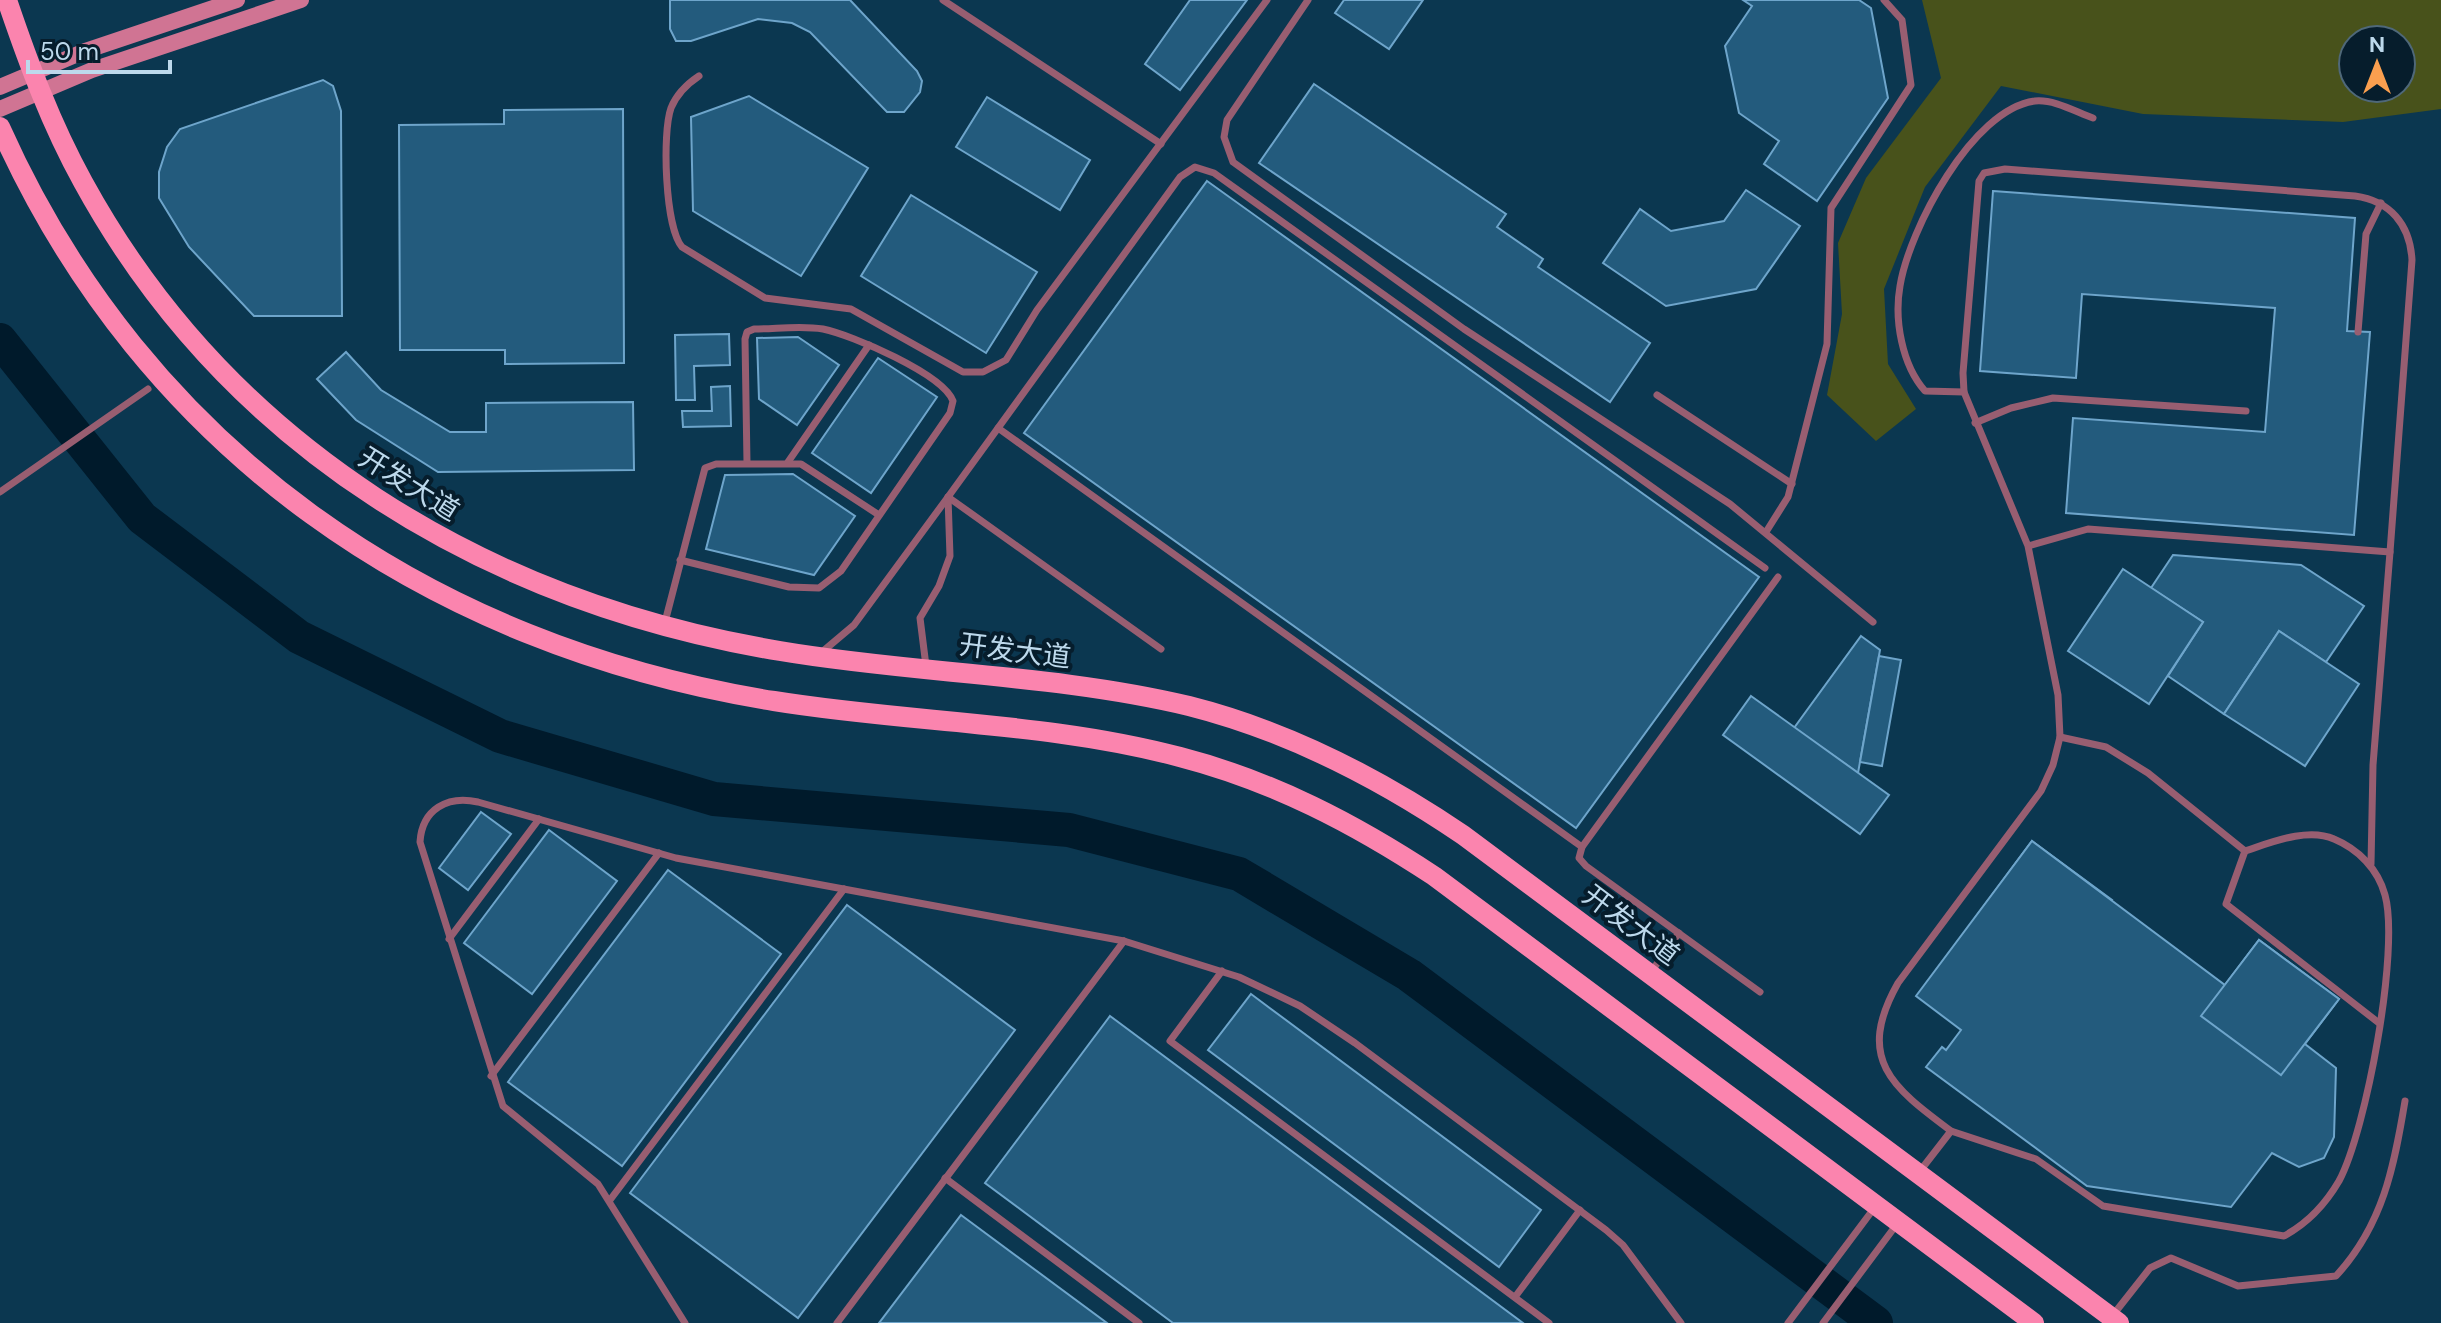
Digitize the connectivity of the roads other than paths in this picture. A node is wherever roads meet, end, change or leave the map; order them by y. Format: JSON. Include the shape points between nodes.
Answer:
{"nodes":[{"id":1,"x":7,"y":0,"type":"edge"},
{"id":2,"x":237,"y":0,"type":"edge"},
{"id":3,"x":301,"y":0,"type":"edge"},
{"id":4,"x":943,"y":0,"type":"edge"},
{"id":5,"x":1267,"y":0,"type":"edge"},
{"id":6,"x":1308,"y":0,"type":"edge"},
{"id":7,"x":1884,"y":0,"type":"edge"},
{"id":8,"x":699,"y":76,"type":"dead end"},
{"id":9,"x":36,"y":82,"type":"junction"},
{"id":10,"x":0,"y":87,"type":"edge"},
{"id":11,"x":0,"y":109,"type":"edge"},
{"id":12,"x":2093,"y":118,"type":"dead end"},
{"id":13,"x":0,"y":127,"type":"edge"},
{"id":14,"x":1161,"y":144,"type":"junction"},
{"id":15,"x":2381,"y":203,"type":"junction"},
{"id":16,"x":2358,"y":332,"type":"dead end"},
{"id":17,"x":869,"y":345,"type":"junction"},
{"id":18,"x":148,"y":389,"type":"dead end"},
{"id":19,"x":1964,"y":392,"type":"junction"},
{"id":20,"x":1657,"y":395,"type":"dead end"},
{"id":21,"x":2246,"y":411,"type":"dead end"},
{"id":22,"x":1975,"y":423,"type":"junction"},
{"id":23,"x":998,"y":428,"type":"junction"},
{"id":24,"x":788,"y":462,"type":"junction"},
{"id":25,"x":747,"y":463,"type":"junction"},
{"id":26,"x":1792,"y":484,"type":"junction"},
{"id":27,"x":0,"y":492,"type":"edge"},
{"id":28,"x":948,"y":497,"type":"junction"},
{"id":29,"x":879,"y":515,"type":"junction"},
{"id":30,"x":1766,"y":532,"type":"junction"},
{"id":31,"x":2028,"y":546,"type":"junction"},
{"id":32,"x":2390,"y":552,"type":"junction"},
{"id":33,"x":680,"y":560,"type":"junction"},
{"id":34,"x":1765,"y":568,"type":"dead end"},
{"id":35,"x":1778,"y":577,"type":"dead end"},
{"id":36,"x":1873,"y":622,"type":"dead end"},
{"id":37,"x":664,"y":624,"type":"junction"},
{"id":38,"x":1161,"y":649,"type":"dead end"},
{"id":39,"x":815,"y":656,"type":"junction"},
{"id":40,"x":927,"y":669,"type":"junction"},
{"id":41,"x":2060,"y":737,"type":"junction"},
{"id":42,"x":539,"y":819,"type":"junction"},
{"id":43,"x":1582,"y":847,"type":"junction"},
{"id":44,"x":2245,"y":851,"type":"junction"},
{"id":45,"x":659,"y":853,"type":"junction"},
{"id":46,"x":2371,"y":864,"type":"junction"},
{"id":47,"x":844,"y":889,"type":"junction"},
{"id":48,"x":1679,"y":933,"type":"junction"},
{"id":49,"x":449,"y":939,"type":"junction"},
{"id":50,"x":1124,"y":941,"type":"junction"},
{"id":51,"x":1222,"y":971,"type":"junction"},
{"id":52,"x":1649,"y":973,"type":"junction"},
{"id":53,"x":1760,"y":992,"type":"dead end"},
{"id":54,"x":2379,"y":1023,"type":"junction"},
{"id":55,"x":491,"y":1076,"type":"junction"},
{"id":56,"x":2405,"y":1101,"type":"dead end"},
{"id":57,"x":1951,"y":1131,"type":"junction"},
{"id":58,"x":1918,"y":1174,"type":"junction"},
{"id":59,"x":945,"y":1178,"type":"junction"},
{"id":60,"x":610,"y":1200,"type":"junction"},
{"id":61,"x":1876,"y":1205,"type":"junction"},
{"id":62,"x":1580,"y":1210,"type":"junction"},
{"id":63,"x":1899,"y":1222,"type":"junction"},
{"id":64,"x":1515,"y":1297,"type":"junction"},
{"id":65,"x":2115,"y":1320,"type":"edge"},
{"id":66,"x":1676,"y":1322,"type":"edge"},
{"id":67,"x":685,"y":1323,"type":"edge"},
{"id":68,"x":837,"y":1323,"type":"edge"},
{"id":69,"x":1139,"y":1323,"type":"edge"},
{"id":70,"x":1549,"y":1323,"type":"edge"},
{"id":71,"x":1788,"y":1323,"type":"edge"},
{"id":72,"x":1823,"y":1323,"type":"edge"},
{"id":73,"x":2034,"y":1323,"type":"edge"}],
"edges":[{"from":1,"to":9,"type":"main road","name":"开发大道"},
{"from":2,"to":9,"type":"main road"},
{"from":3,"to":9,"type":"main road"},
{"from":4,"to":14,"type":"lane"},
{"from":5,"to":14,"type":"lane"},
{"from":6,"to":30,"type":"lane","via":[[1227,120],[1224,137],[1233,162],[1464,329],[1695,479]]},
{"from":7,"to":26,"type":"lane","via":[[1902,20],[1911,85],[1831,208],[1827,344]]},
{"from":8,"to":14,"type":"lane","via":[[682,89],[668,118],[670,218],[682,247],[765,298],[851,309],[963,372],[983,372],[1006,360],[1030,319]]},
{"from":9,"to":10,"type":"main road"},
{"from":9,"to":11,"type":"main road"},
{"from":9,"to":37,"type":"main road","name":"开发大道","via":[[83,182],[137,269],[201,349],[283,429],[364,491],[463,550],[580,600]]},
{"from":12,"to":19,"type":"lane","via":[[2038,100],[1992,120],[1943,183],[1909,248],[1899,288],[1899,328],[1912,376],[1925,391]]},
{"from":13,"to":61,"type":"main road","via":[[66,253],[163,382],[280,493],[415,583],[564,648],[718,690],[825,709],[1133,746],[1269,786],[1354,826],[1434,876]]},
{"from":15,"to":16,"type":"lane","via":[[2366,234]]},
{"from":15,"to":19,"type":"lane","via":[[2355,196],[2021,170],[1984,173],[1977,190]]},
{"from":15,"to":32,"type":"lane","via":[[2408,233],[2412,260]]},
{"from":17,"to":24,"type":"lane"},
{"from":17,"to":25,"type":"lane","via":[[822,329],[747,332]]},
{"from":17,"to":29,"type":"lane","via":[[904,362],[947,391],[953,401],[950,413]]},
{"from":18,"to":27,"type":"lane"},
{"from":19,"to":22,"type":"lane"},
{"from":20,"to":26,"type":"lane"},
{"from":21,"to":22,"type":"lane","via":[[2053,398]]},
{"from":22,"to":31,"type":"lane"},
{"from":23,"to":28,"type":"lane"},
{"from":23,"to":34,"type":"lane","via":[[1180,177],[1195,167],[1206,168]]},
{"from":23,"to":43,"type":"lane"},
{"from":24,"to":25,"type":"lane"},
{"from":24,"to":29,"type":"lane","via":[[811,469]]},
{"from":25,"to":33,"type":"lane","via":[[705,468]]},
{"from":26,"to":30,"type":"lane"},
{"from":28,"to":38,"type":"lane"},
{"from":28,"to":39,"type":"lane","via":[[854,625]]},
{"from":28,"to":40,"type":"lane","via":[[950,556],[920,618]]},
{"from":29,"to":33,"type":"lane","via":[[841,571],[819,588],[789,587]]},
{"from":30,"to":36,"type":"lane"},
{"from":31,"to":32,"type":"lane","via":[[2088,529]]},
{"from":31,"to":41,"type":"lane","via":[[2058,695]]},
{"from":32,"to":46,"type":"lane","via":[[2373,765]]},
{"from":33,"to":37,"type":"lane"},
{"from":35,"to":43,"type":"lane"},
{"from":37,"to":39,"type":"main road","name":"开发大道"},
{"from":39,"to":40,"type":"main road","name":"开发大道"},
{"from":40,"to":52,"type":"main road","name":"开发大道","via":[[1143,696],[1229,718],[1334,758],[1422,807]]},
{"from":41,"to":44,"type":"lane","via":[[2106,747],[2148,773]]},
{"from":41,"to":57,"type":"lane","via":[[2041,791],[1898,983],[1882,1017],[1879,1046],[1886,1074],[1904,1096]]},
{"from":42,"to":45,"type":"lane"},
{"from":42,"to":49,"type":"lane"},
{"from":42,"to":49,"type":"lane","via":[[462,799],[445,802],[426,818],[420,842]]},
{"from":43,"to":48,"type":"lane","via":[[1579,858],[1586,866]]},
{"from":44,"to":46,"type":"lane","via":[[2292,836],[2332,837]]},
{"from":44,"to":54,"type":"lane","via":[[2226,904]]},
{"from":45,"to":47,"type":"lane"},
{"from":45,"to":55,"type":"lane"},
{"from":46,"to":54,"type":"lane","via":[[2390,917],[2390,958]]},
{"from":47,"to":50,"type":"lane"},
{"from":47,"to":60,"type":"lane"},
{"from":48,"to":52,"type":"lane"},
{"from":48,"to":53,"type":"lane"},
{"from":49,"to":55,"type":"lane"},
{"from":50,"to":51,"type":"lane"},
{"from":50,"to":59,"type":"lane"},
{"from":51,"to":62,"type":"lane","via":[[1300,1006],[1344,1035]]},
{"from":51,"to":64,"type":"lane","via":[[1170,1041]]},
{"from":52,"to":58,"type":"main road","name":"开发大道"},
{"from":54,"to":57,"type":"lane","via":[[2368,1087],[2339,1180],[2308,1223],[2284,1236],[2103,1206],[2036,1159]]},
{"from":55,"to":60,"type":"lane","via":[[503,1106],[583,1169]]},
{"from":56,"to":65,"type":"lane","via":[[2393,1173],[2360,1249],[2336,1276],[2238,1286],[2171,1258],[2150,1268]]},
{"from":57,"to":58,"type":"lane"},
{"from":58,"to":65,"type":"main road","name":"开发大道"},
{"from":59,"to":68,"type":"lane"},
{"from":59,"to":69,"type":"lane"},
{"from":60,"to":67,"type":"lane"},
{"from":61,"to":63,"type":"main road"},
{"from":61,"to":71,"type":"lane"},
{"from":62,"to":64,"type":"lane"},
{"from":62,"to":66,"type":"lane","via":[[1623,1245]]},
{"from":63,"to":72,"type":"lane"},
{"from":63,"to":73,"type":"main road"},
{"from":64,"to":70,"type":"lane"}]}
